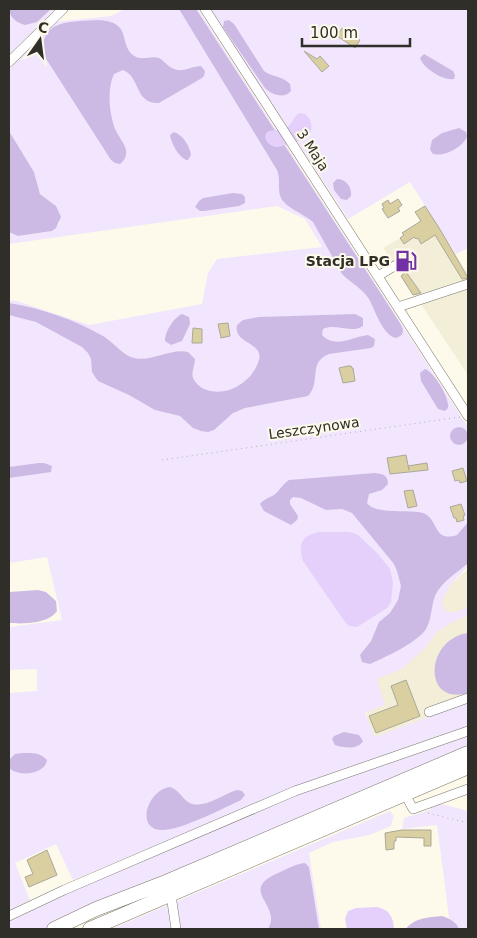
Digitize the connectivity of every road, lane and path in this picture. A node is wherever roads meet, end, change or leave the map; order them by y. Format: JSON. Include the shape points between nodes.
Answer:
{"nodes":[{"id":1,"x":63,"y":9,"type":"edge"},
{"id":2,"x":206,"y":9,"type":"edge"},
{"id":3,"x":9,"y":62,"type":"edge"},
{"id":4,"x":401,"y":262,"type":"dead end"},
{"id":5,"x":378,"y":276,"type":"junction"},
{"id":6,"x":468,"y":284,"type":"edge"},
{"id":7,"x":398,"y":307,"type":"junction"},
{"id":8,"x":468,"y":416,"type":"edge"},
{"id":9,"x":162,"y":460,"type":"dead end"},
{"id":10,"x":468,"y":698,"type":"edge"},
{"id":11,"x":430,"y":712,"type":"dead end"},
{"id":12,"x":468,"y":731,"type":"edge"},
{"id":13,"x":468,"y":753,"type":"edge"},
{"id":14,"x":468,"y":767,"type":"edge"},
{"id":15,"x":468,"y":789,"type":"edge"},
{"id":16,"x":406,"y":794,"type":"junction"},
{"id":17,"x":422,"y":806,"type":"junction"},
{"id":18,"x":468,"y":823,"type":"edge"},
{"id":19,"x":171,"y":895,"type":"junction"},
{"id":20,"x":9,"y":916,"type":"edge"},
{"id":21,"x":54,"y":929,"type":"edge"},
{"id":22,"x":90,"y":929,"type":"edge"},
{"id":23,"x":176,"y":929,"type":"edge"}],
"edges":[{"from":1,"to":3,"type":"street"},
{"from":2,"to":5,"type":"street","name":"3 Maja"},
{"from":4,"to":5,"type":"street"},
{"from":5,"to":7,"type":"street","name":"3 Maja"},
{"from":6,"to":7,"type":"street"},
{"from":7,"to":8,"type":"street","name":"3 Maja"},
{"from":8,"to":9,"type":"path","name":"Leszczynowa"},
{"from":10,"to":11,"type":"street"},
{"from":12,"to":20,"type":"street","via":[[295,791]]},
{"from":13,"to":21,"type":"highway"},
{"from":14,"to":16,"type":"highway"},
{"from":15,"to":17,"type":"street"},
{"from":16,"to":17,"type":"street","via":[[413,809]]},
{"from":16,"to":19,"type":"highway"},
{"from":17,"to":18,"type":"path","via":[[426,812]]},
{"from":19,"to":22,"type":"highway"},
{"from":19,"to":23,"type":"street"}]}
